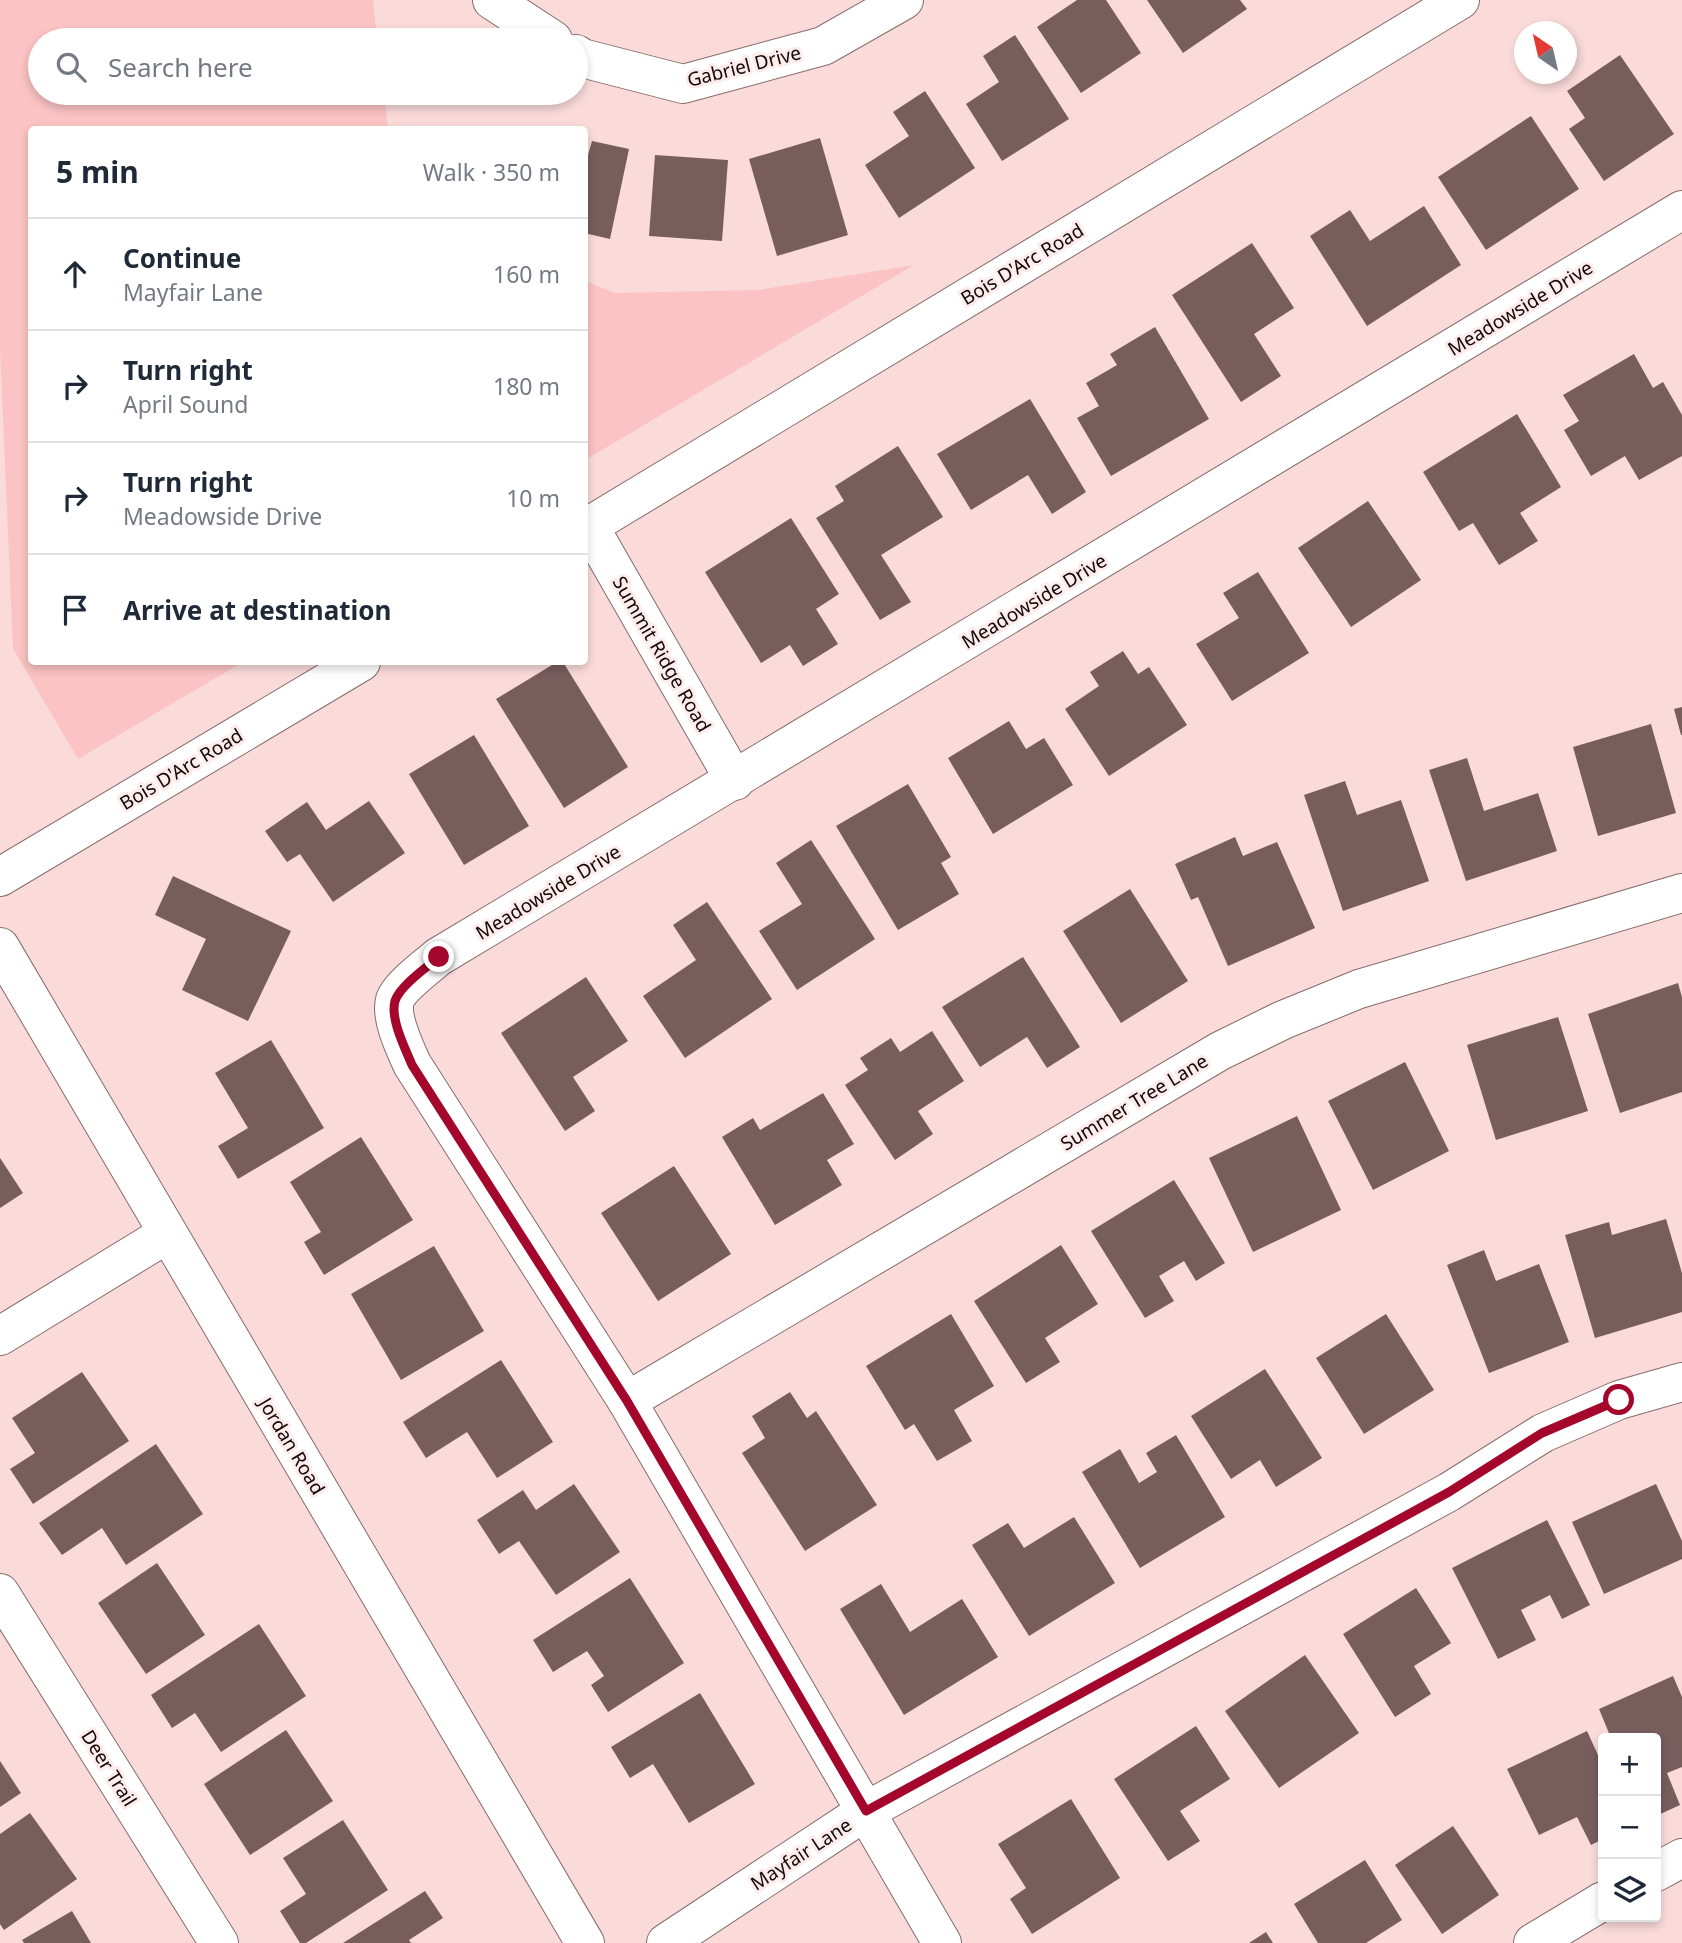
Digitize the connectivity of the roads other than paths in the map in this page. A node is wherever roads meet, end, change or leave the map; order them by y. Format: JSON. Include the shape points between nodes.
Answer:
{"nodes":[{"id":1,"x":904,"y":0,"type":"edge"},
{"id":2,"x":494,"y":2,"type":"edge"},
{"id":3,"x":1452,"y":2,"type":"edge"},
{"id":4,"x":534,"y":28,"type":"edge"},
{"id":5,"x":588,"y":60,"type":"edge"},
{"id":6,"x":1682,"y":210,"type":"edge"},
{"id":7,"x":588,"y":526,"type":"edge"},
{"id":8,"x":588,"y":529,"type":"edge"},
{"id":9,"x":356,"y":665,"type":"edge"},
{"id":10,"x":735,"y":781,"type":"junction"},
{"id":11,"x":0,"y":877,"type":"edge"},
{"id":12,"x":1682,"y":893,"type":"edge"},
{"id":13,"x":0,"y":947,"type":"edge"},
{"id":14,"x":167,"y":1234,"type":"junction"},
{"id":15,"x":0,"y":1336,"type":"edge"},
{"id":16,"x":1682,"y":1382,"type":"edge"},
{"id":17,"x":627,"y":1401,"type":"junction"},
{"id":18,"x":0,"y":1593,"type":"edge"},
{"id":19,"x":866,"y":1811,"type":"junction"},
{"id":20,"x":1682,"y":1858,"type":"edge"},
{"id":21,"x":1661,"y":1869,"type":"edge"},
{"id":22,"x":1598,"y":1904,"type":"edge"},
{"id":23,"x":219,"y":1943,"type":"edge"},
{"id":24,"x":585,"y":1943,"type":"edge"},
{"id":25,"x":666,"y":1943,"type":"edge"},
{"id":26,"x":942,"y":1943,"type":"edge"},
{"id":27,"x":1533,"y":1943,"type":"edge"}],
"edges":[{"from":1,"to":5,"type":"street","name":"Gabriel Drive","via":[[824,46],[683,84]]},
{"from":2,"to":4,"type":"street"},
{"from":3,"to":7,"type":"street","name":"Bois D'Arc Road"},
{"from":6,"to":10,"type":"street","name":"Meadowside Drive"},
{"from":8,"to":10,"type":"street","name":"Summit Ridge Road"},
{"from":9,"to":11,"type":"street","name":"Bois D'Arc Road"},
{"from":10,"to":17,"type":"street","name":"Meadowside Drive","via":[[439,957],[407,984],[395,1001],[397,1029],[412,1065]]},
{"from":12,"to":17,"type":"street","name":"Summer Tree Lane","via":[[1359,989],[1220,1051]]},
{"from":13,"to":14,"type":"street","name":"Jordan Road"},
{"from":14,"to":15,"type":"street"},
{"from":14,"to":24,"type":"street","name":"Jordan Road"},
{"from":16,"to":19,"type":"street","name":"Mayfair Lane","via":[[1619,1400],[1542,1433],[1449,1492]]},
{"from":17,"to":19,"type":"street"},
{"from":18,"to":23,"type":"street","name":"Deer Trail"},
{"from":19,"to":25,"type":"street","name":"Mayfair Lane"},
{"from":19,"to":26,"type":"street"},
{"from":20,"to":21,"type":"street"},
{"from":22,"to":27,"type":"street"}]}
